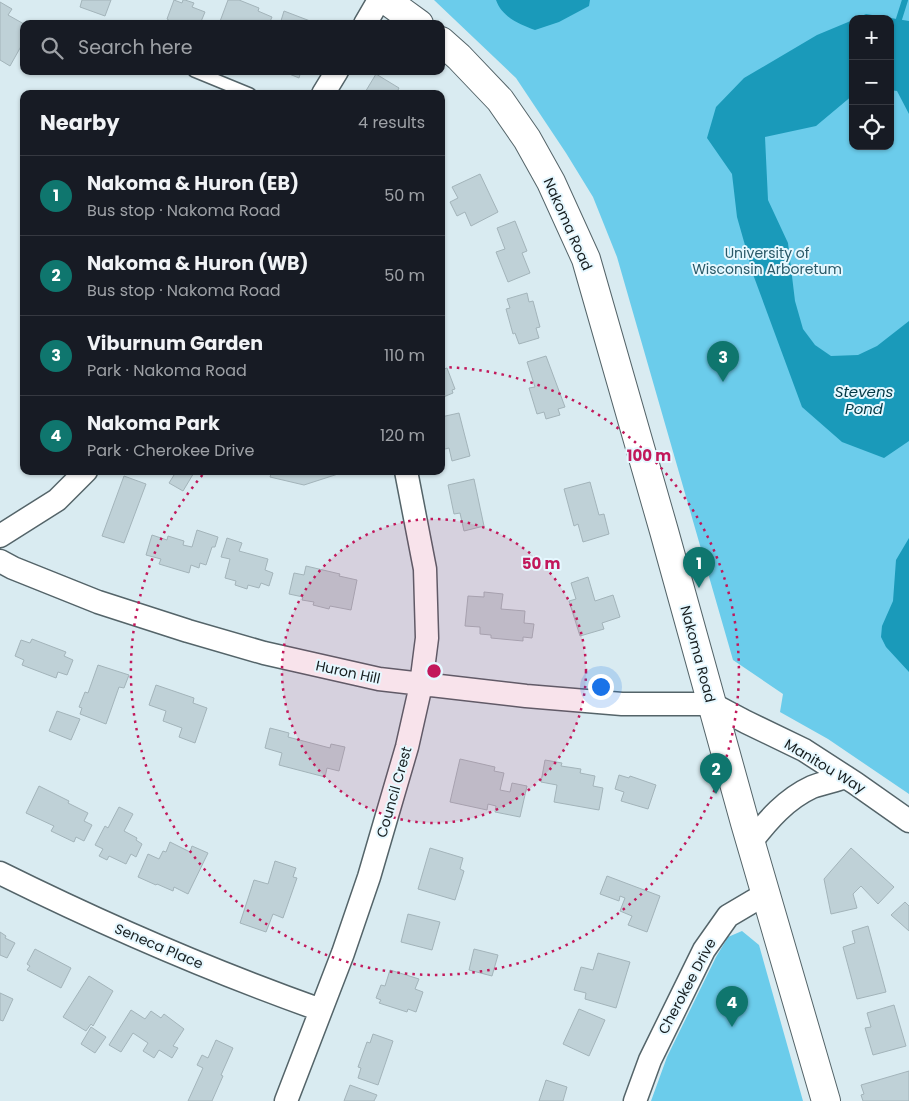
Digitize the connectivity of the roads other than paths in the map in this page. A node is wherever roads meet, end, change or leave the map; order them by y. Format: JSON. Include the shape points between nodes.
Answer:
{"nodes":[{"id":1,"x":380,"y":0,"type":"edge"},
{"id":2,"x":386,"y":0,"type":"edge"},
{"id":3,"x":368,"y":20,"type":"edge"},
{"id":4,"x":414,"y":20,"type":"edge"},
{"id":5,"x":445,"y":45,"type":"edge"},
{"id":6,"x":204,"y":75,"type":"edge"},
{"id":7,"x":335,"y":75,"type":"edge"},
{"id":8,"x":240,"y":90,"type":"edge"},
{"id":9,"x":325,"y":90,"type":"edge"},
{"id":10,"x":82,"y":475,"type":"edge"},
{"id":11,"x":407,"y":475,"type":"edge"},
{"id":12,"x":0,"y":536,"type":"edge"},
{"id":13,"x":0,"y":561,"type":"edge"},
{"id":14,"x":421,"y":685,"type":"junction"},
{"id":15,"x":712,"y":704,"type":"junction"},
{"id":16,"x":846,"y":777,"type":"junction"},
{"id":17,"x":909,"y":821,"type":"edge"},
{"id":18,"x":752,"y":842,"type":"junction"},
{"id":19,"x":0,"y":873,"type":"edge"},
{"id":20,"x":767,"y":893,"type":"junction"},
{"id":21,"x":321,"y":1010,"type":"junction"},
{"id":22,"x":286,"y":1101,"type":"edge"},
{"id":23,"x":635,"y":1101,"type":"edge"},
{"id":24,"x":826,"y":1101,"type":"edge"}],
"edges":[{"from":1,"to":3,"type":"street"},
{"from":2,"to":4,"type":"main road"},
{"from":5,"to":15,"type":"main road","name":"Nakoma Road","via":[[500,100],[527,139],[551,182],[586,259]]},
{"from":6,"to":8,"type":"lane"},
{"from":7,"to":9,"type":"street"},
{"from":10,"to":12,"type":"street","via":[[57,500]]},
{"from":11,"to":14,"type":"street","name":"Council Crest","via":[[425,569],[426,638]]},
{"from":13,"to":14,"type":"street","name":"Huron Hill","via":[[98,602],[255,650],[339,671]]},
{"from":14,"to":15,"type":"street","name":"Huron Hill","via":[[622,704]]},
{"from":14,"to":21,"type":"street","name":"Council Crest","via":[[388,817]]},
{"from":15,"to":16,"type":"street","name":"Manitou Way","via":[[804,750]]},
{"from":15,"to":18,"type":"main road","name":"Nakoma Road"},
{"from":16,"to":17,"type":"street","name":"Manitou Way"},
{"from":16,"to":18,"type":"street","via":[[812,787],[788,802],[768,820]]},
{"from":18,"to":20,"type":"main road","name":"Nakoma Road"},
{"from":19,"to":21,"type":"street","name":"Seneca Place","via":[[163,949]]},
{"from":20,"to":23,"type":"street","name":"Cherokee Drive","via":[[728,916],[704,950],[650,1060]]},
{"from":20,"to":24,"type":"main road","name":"Nakoma Road"},
{"from":21,"to":22,"type":"street","name":"Council Crest"}]}
